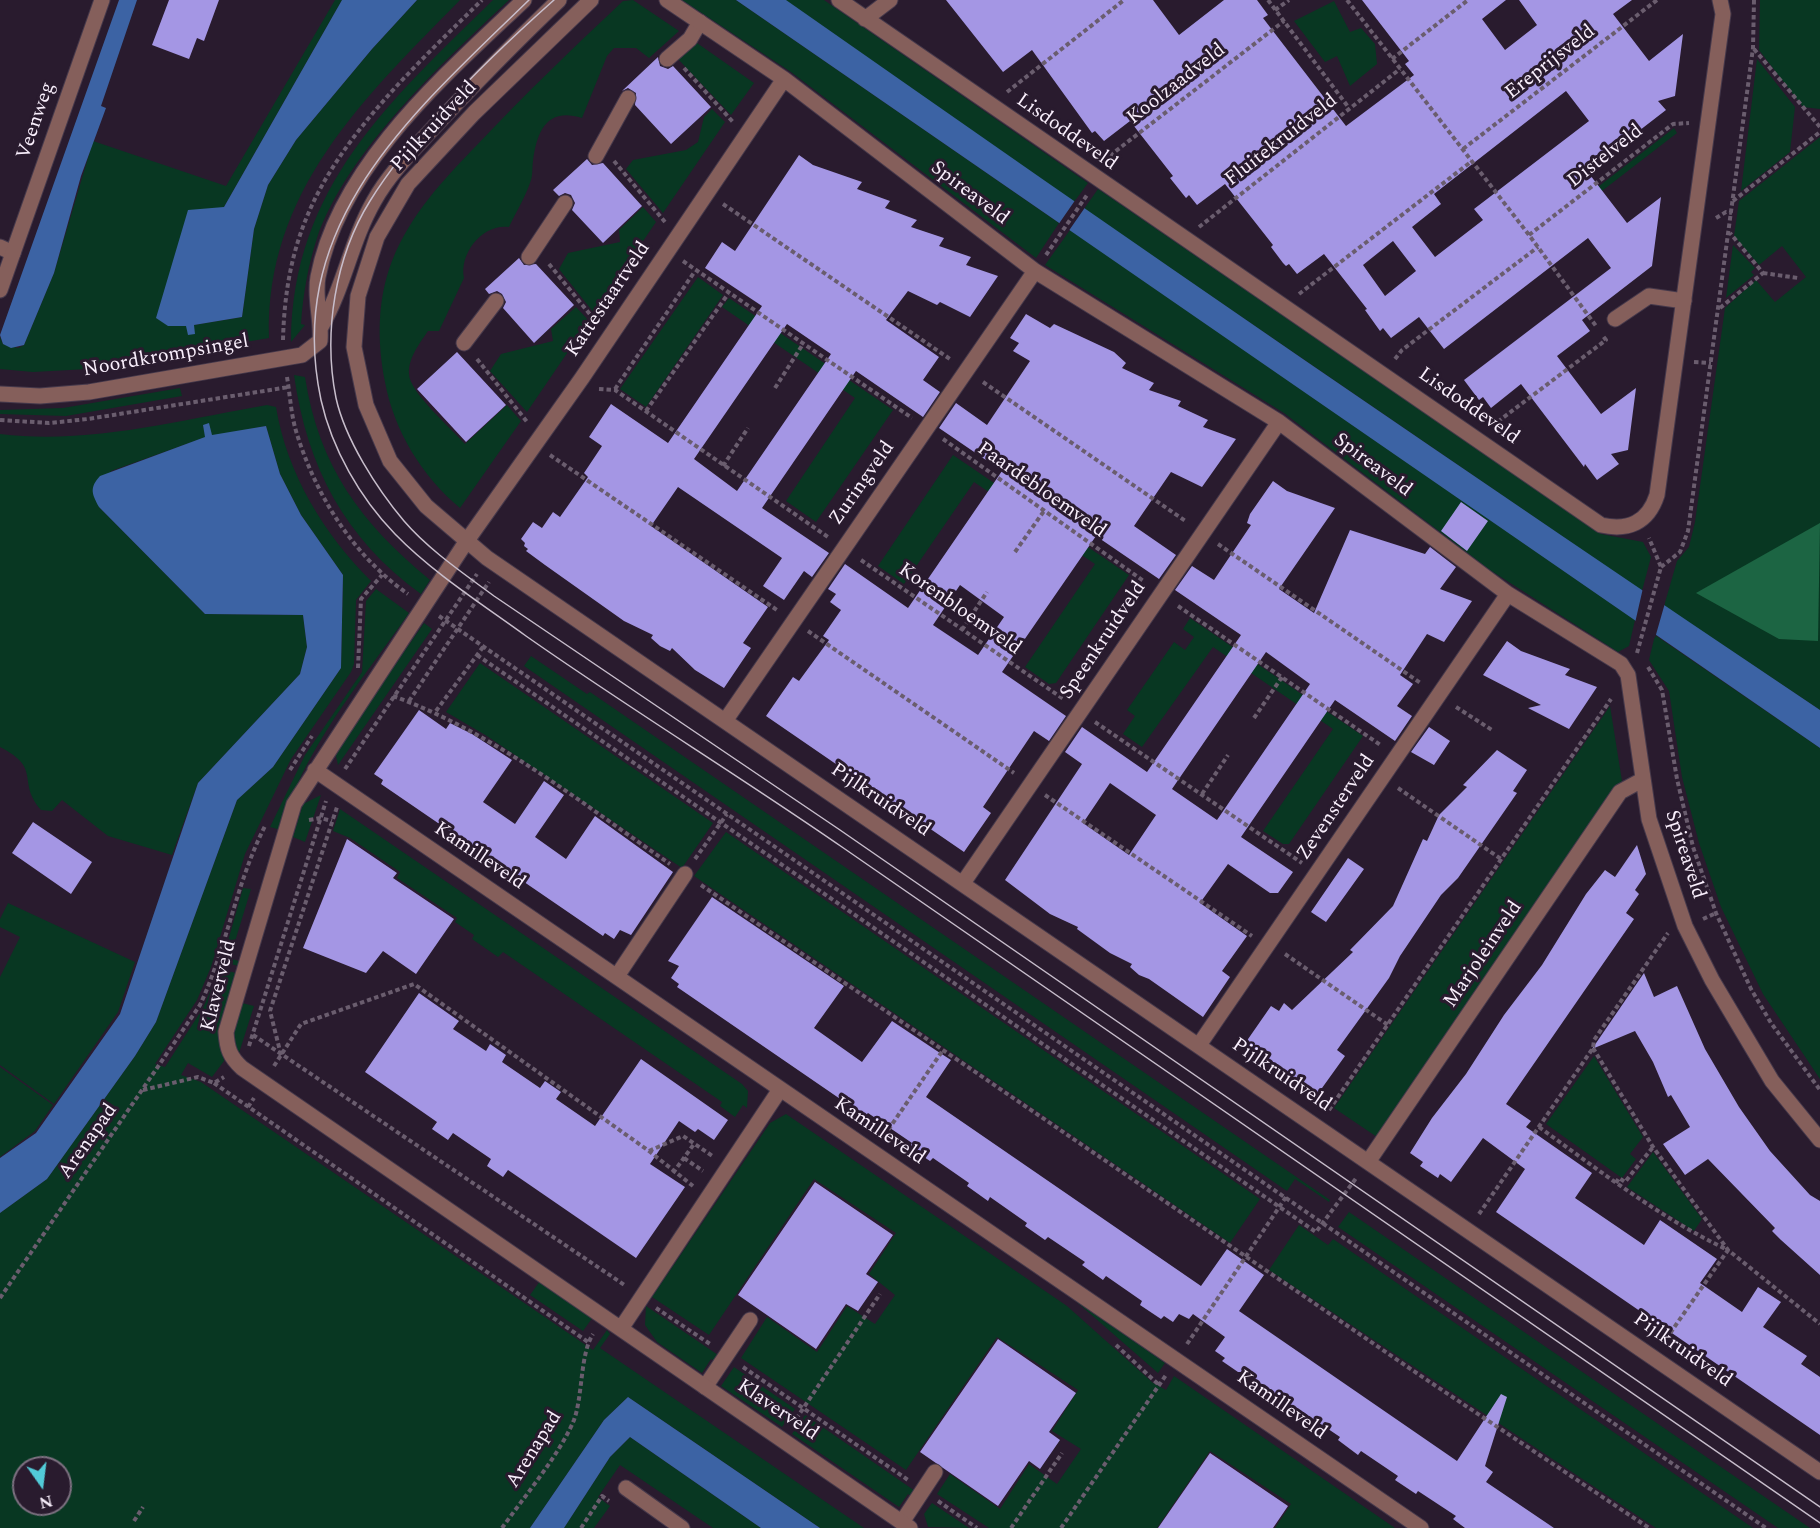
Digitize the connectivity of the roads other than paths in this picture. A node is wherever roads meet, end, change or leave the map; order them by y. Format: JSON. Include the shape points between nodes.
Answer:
{"nodes":[{"id":1,"x":102,"y":0,"type":"edge"},
{"id":2,"x":524,"y":0,"type":"edge"},
{"id":3,"x":559,"y":0,"type":"edge"},
{"id":4,"x":591,"y":0,"type":"edge"},
{"id":5,"x":667,"y":0,"type":"edge"},
{"id":6,"x":839,"y":0,"type":"edge"},
{"id":7,"x":890,"y":0,"type":"edge"},
{"id":8,"x":1720,"y":0,"type":"edge"},
{"id":9,"x":865,"y":19,"type":"junction"},
{"id":10,"x":700,"y":22,"type":"junction"},
{"id":11,"x":669,"y":56,"type":"road end"},
{"id":12,"x":784,"y":79,"type":"junction"},
{"id":13,"x":628,"y":98,"type":"dead end"},
{"id":14,"x":599,"y":151,"type":"road end"},
{"id":15,"x":565,"y":203,"type":"dead end"},
{"id":16,"x":6,"y":250,"type":"edge"},
{"id":17,"x":532,"y":252,"type":"road end"},
{"id":18,"x":1035,"y":271,"type":"junction"},
{"id":19,"x":0,"y":290,"type":"edge"},
{"id":20,"x":1684,"y":301,"type":"junction"},
{"id":21,"x":496,"y":302,"type":"dead end"},
{"id":22,"x":1615,"y":319,"type":"dead end"},
{"id":23,"x":321,"y":327,"type":"junction"},
{"id":24,"x":465,"y":343,"type":"road end"},
{"id":25,"x":0,"y":394,"type":"edge"},
{"id":26,"x":1279,"y":422,"type":"junction"},
{"id":27,"x":466,"y":542,"type":"junction"},
{"id":28,"x":1508,"y":594,"type":"junction"},
{"id":29,"x":725,"y":721,"type":"junction"},
{"id":30,"x":315,"y":770,"type":"junction"},
{"id":31,"x":1642,"y":780,"type":"junction"},
{"id":32,"x":685,"y":874,"type":"road end"},
{"id":33,"x":963,"y":883,"type":"junction"},
{"id":34,"x":617,"y":976,"type":"junction"},
{"id":35,"x":1199,"y":1045,"type":"junction"},
{"id":36,"x":779,"y":1091,"type":"junction"},
{"id":37,"x":1820,"y":1140,"type":"edge"},
{"id":38,"x":1368,"y":1162,"type":"junction"},
{"id":39,"x":750,"y":1320,"type":"dead end"},
{"id":40,"x":622,"y":1327,"type":"junction"},
{"id":41,"x":705,"y":1387,"type":"junction"},
{"id":42,"x":934,"y":1472,"type":"dead end"},
{"id":43,"x":1820,"y":1472,"type":"edge"},
{"id":44,"x":626,"y":1488,"type":"road end"},
{"id":45,"x":906,"y":1525,"type":"edge"},
{"id":46,"x":682,"y":1528,"type":"edge"},
{"id":47,"x":1420,"y":1528,"type":"edge"}],
"edges":[{"from":1,"to":16,"type":"street","name":"Veenweg"},
{"from":2,"to":23,"type":"street","name":"Pijlkruidveld","via":[[417,107],[349,195],[327,239],[318,280]]},
{"from":3,"to":23,"type":"street","name":"Pijlkruidveld","via":[[489,67],[407,157],[375,199],[352,244],[334,304]]},
{"from":4,"to":27,"type":"street","name":"Pijlkruidveld","via":[[474,113],[408,184],[377,237],[358,296],[354,347],[366,405],[390,461],[426,506]]},
{"from":5,"to":10,"type":"street","name":"Spireaveld"},
{"from":6,"to":9,"type":"street","name":"Lisdoddeveld"},
{"from":7,"to":9,"type":"street"},
{"from":8,"to":20,"type":"street","via":[[1723,14]]},
{"from":9,"to":20,"type":"street","name":"Lisdoddeveld","via":[[992,108],[1093,186],[1187,241],[1601,525],[1625,528],[1638,523],[1652,508],[1657,495]]},
{"from":10,"to":11,"type":"street","via":[[690,39]]},
{"from":10,"to":12,"type":"street","name":"Spireaveld"},
{"from":12,"to":18,"type":"street","name":"Spireaveld"},
{"from":12,"to":27,"type":"street","name":"Kattestaartveld"},
{"from":13,"to":14,"type":"street"},
{"from":15,"to":17,"type":"street"},
{"from":16,"to":19,"type":"street","name":"Veenweg"},
{"from":18,"to":26,"type":"street","name":"Spireaveld"},
{"from":18,"to":29,"type":"street","name":"Zuringveld"},
{"from":20,"to":22,"type":"street","via":[[1649,296]]},
{"from":21,"to":24,"type":"street"},
{"from":23,"to":25,"type":"street","name":"Noordkrompsingel","via":[[320,341],[302,355],[89,392]]},
{"from":26,"to":28,"type":"street","name":"Spireaveld"},
{"from":26,"to":33,"type":"street","name":"Speenkruidveld"},
{"from":27,"to":29,"type":"street","name":"Pijlkruidveld"},
{"from":27,"to":30,"type":"street","name":"Klaverveld"},
{"from":28,"to":31,"type":"street","name":"Spireaveld","via":[[1622,664],[1628,675]]},
{"from":28,"to":35,"type":"street","name":"Zevensterveld"},
{"from":29,"to":33,"type":"street","name":"Pijlkruidveld"},
{"from":30,"to":34,"type":"street","name":"Kamilleveld"},
{"from":30,"to":40,"type":"street","name":"Klaverveld","via":[[294,804],[226,1032],[231,1058]]},
{"from":31,"to":37,"type":"street","name":"Spireaveld","via":[[1649,819],[1685,926],[1772,1081]]},
{"from":31,"to":38,"type":"street","name":"Marjoleinveld","via":[[1620,792]]},
{"from":32,"to":34,"type":"street"},
{"from":33,"to":35,"type":"street","name":"Pijlkruidveld"},
{"from":34,"to":36,"type":"street","name":"Kamilleveld"},
{"from":35,"to":38,"type":"street","name":"Pijlkruidveld"},
{"from":36,"to":40,"type":"street"},
{"from":36,"to":47,"type":"street","name":"Kamilleveld"},
{"from":38,"to":43,"type":"street","name":"Pijlkruidveld"},
{"from":39,"to":41,"type":"street"},
{"from":40,"to":41,"type":"street","name":"Klaverveld"},
{"from":41,"to":45,"type":"street","name":"Klaverveld"},
{"from":42,"to":45,"type":"street"},
{"from":44,"to":46,"type":"street"}]}
